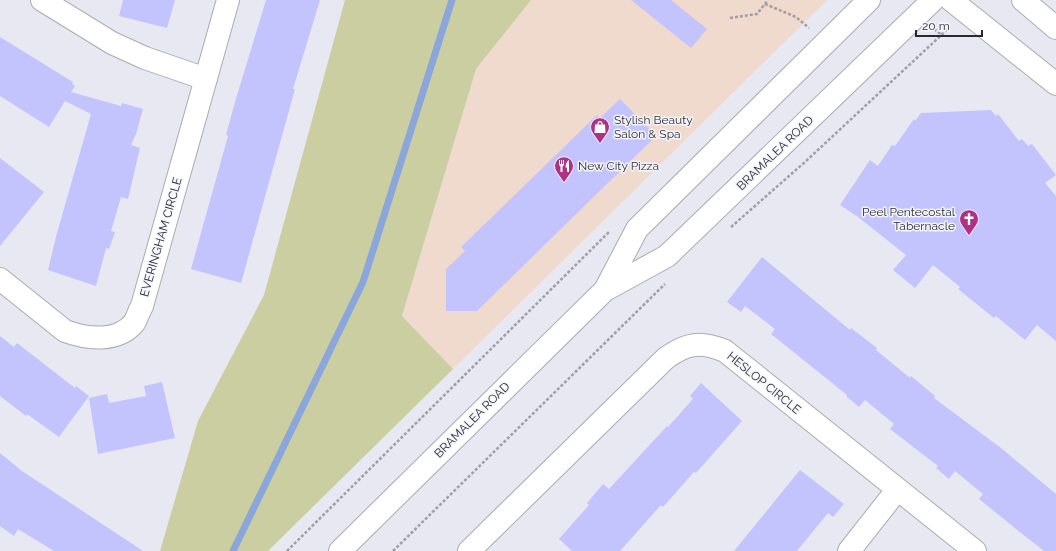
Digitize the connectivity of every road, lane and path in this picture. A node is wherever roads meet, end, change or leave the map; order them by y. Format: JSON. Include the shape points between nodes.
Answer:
{"nodes":[{"id":1,"x":42,"y":0,"type":"edge"},
{"id":2,"x":228,"y":0,"type":"edge"},
{"id":3,"x":768,"y":0,"type":"edge"},
{"id":4,"x":869,"y":0,"type":"edge"},
{"id":5,"x":933,"y":0,"type":"edge"},
{"id":6,"x":951,"y":0,"type":"edge"},
{"id":7,"x":1023,"y":0,"type":"edge"},
{"id":8,"x":765,"y":4,"type":"junction"},
{"id":9,"x":730,"y":18,"type":"dead end"},
{"id":10,"x":1056,"y":28,"type":"edge"},
{"id":11,"x":813,"y":31,"type":"dead end"},
{"id":12,"x":942,"y":35,"type":"dead end"},
{"id":13,"x":206,"y":79,"type":"junction"},
{"id":14,"x":1056,"y":84,"type":"edge"},
{"id":15,"x":614,"y":228,"type":"dead end"},
{"id":16,"x":729,"y":230,"type":"dead end"},
{"id":17,"x":0,"y":279,"type":"edge"},
{"id":18,"x":669,"y":280,"type":"dead end"},
{"id":19,"x":605,"y":290,"type":"junction"},
{"id":20,"x":897,"y":490,"type":"junction"},
{"id":21,"x":287,"y":551,"type":"edge"},
{"id":22,"x":340,"y":551,"type":"edge"},
{"id":23,"x":393,"y":551,"type":"edge"},
{"id":24,"x":469,"y":551,"type":"edge"},
{"id":25,"x":848,"y":551,"type":"edge"},
{"id":26,"x":975,"y":551,"type":"edge"}],
"edges":[{"from":1,"to":13,"type":"street","via":[[112,43]]},
{"from":2,"to":13,"type":"street","name":"EVERINGHAM CIRCLE"},
{"from":3,"to":8,"type":"path"},
{"from":4,"to":19,"type":"street","name":"BRAMALEA ROAD","via":[[637,229]]},
{"from":5,"to":19,"type":"street","name":"BRAMALEA ROAD","via":[[667,256]]},
{"from":6,"to":14,"type":"street"},
{"from":7,"to":10,"type":"street"},
{"from":8,"to":9,"type":"path","via":[[757,14]]},
{"from":8,"to":11,"type":"path","via":[[796,17]]},
{"from":12,"to":16,"type":"path"},
{"from":13,"to":17,"type":"street","name":"EVERINGHAM CIRCLE","via":[[142,306],[135,322],[122,332],[95,338],[65,331]]},
{"from":15,"to":21,"type":"path"},
{"from":18,"to":23,"type":"path"},
{"from":19,"to":22,"type":"street","name":"BRAMALEA ROAD"},
{"from":20,"to":24,"type":"street","name":"HESLOP CIRCLE","via":[[725,351],[712,346],[687,345],[666,358]]},
{"from":20,"to":25,"type":"street"},
{"from":20,"to":26,"type":"street","name":"HESLOP CIRCLE"}]}
